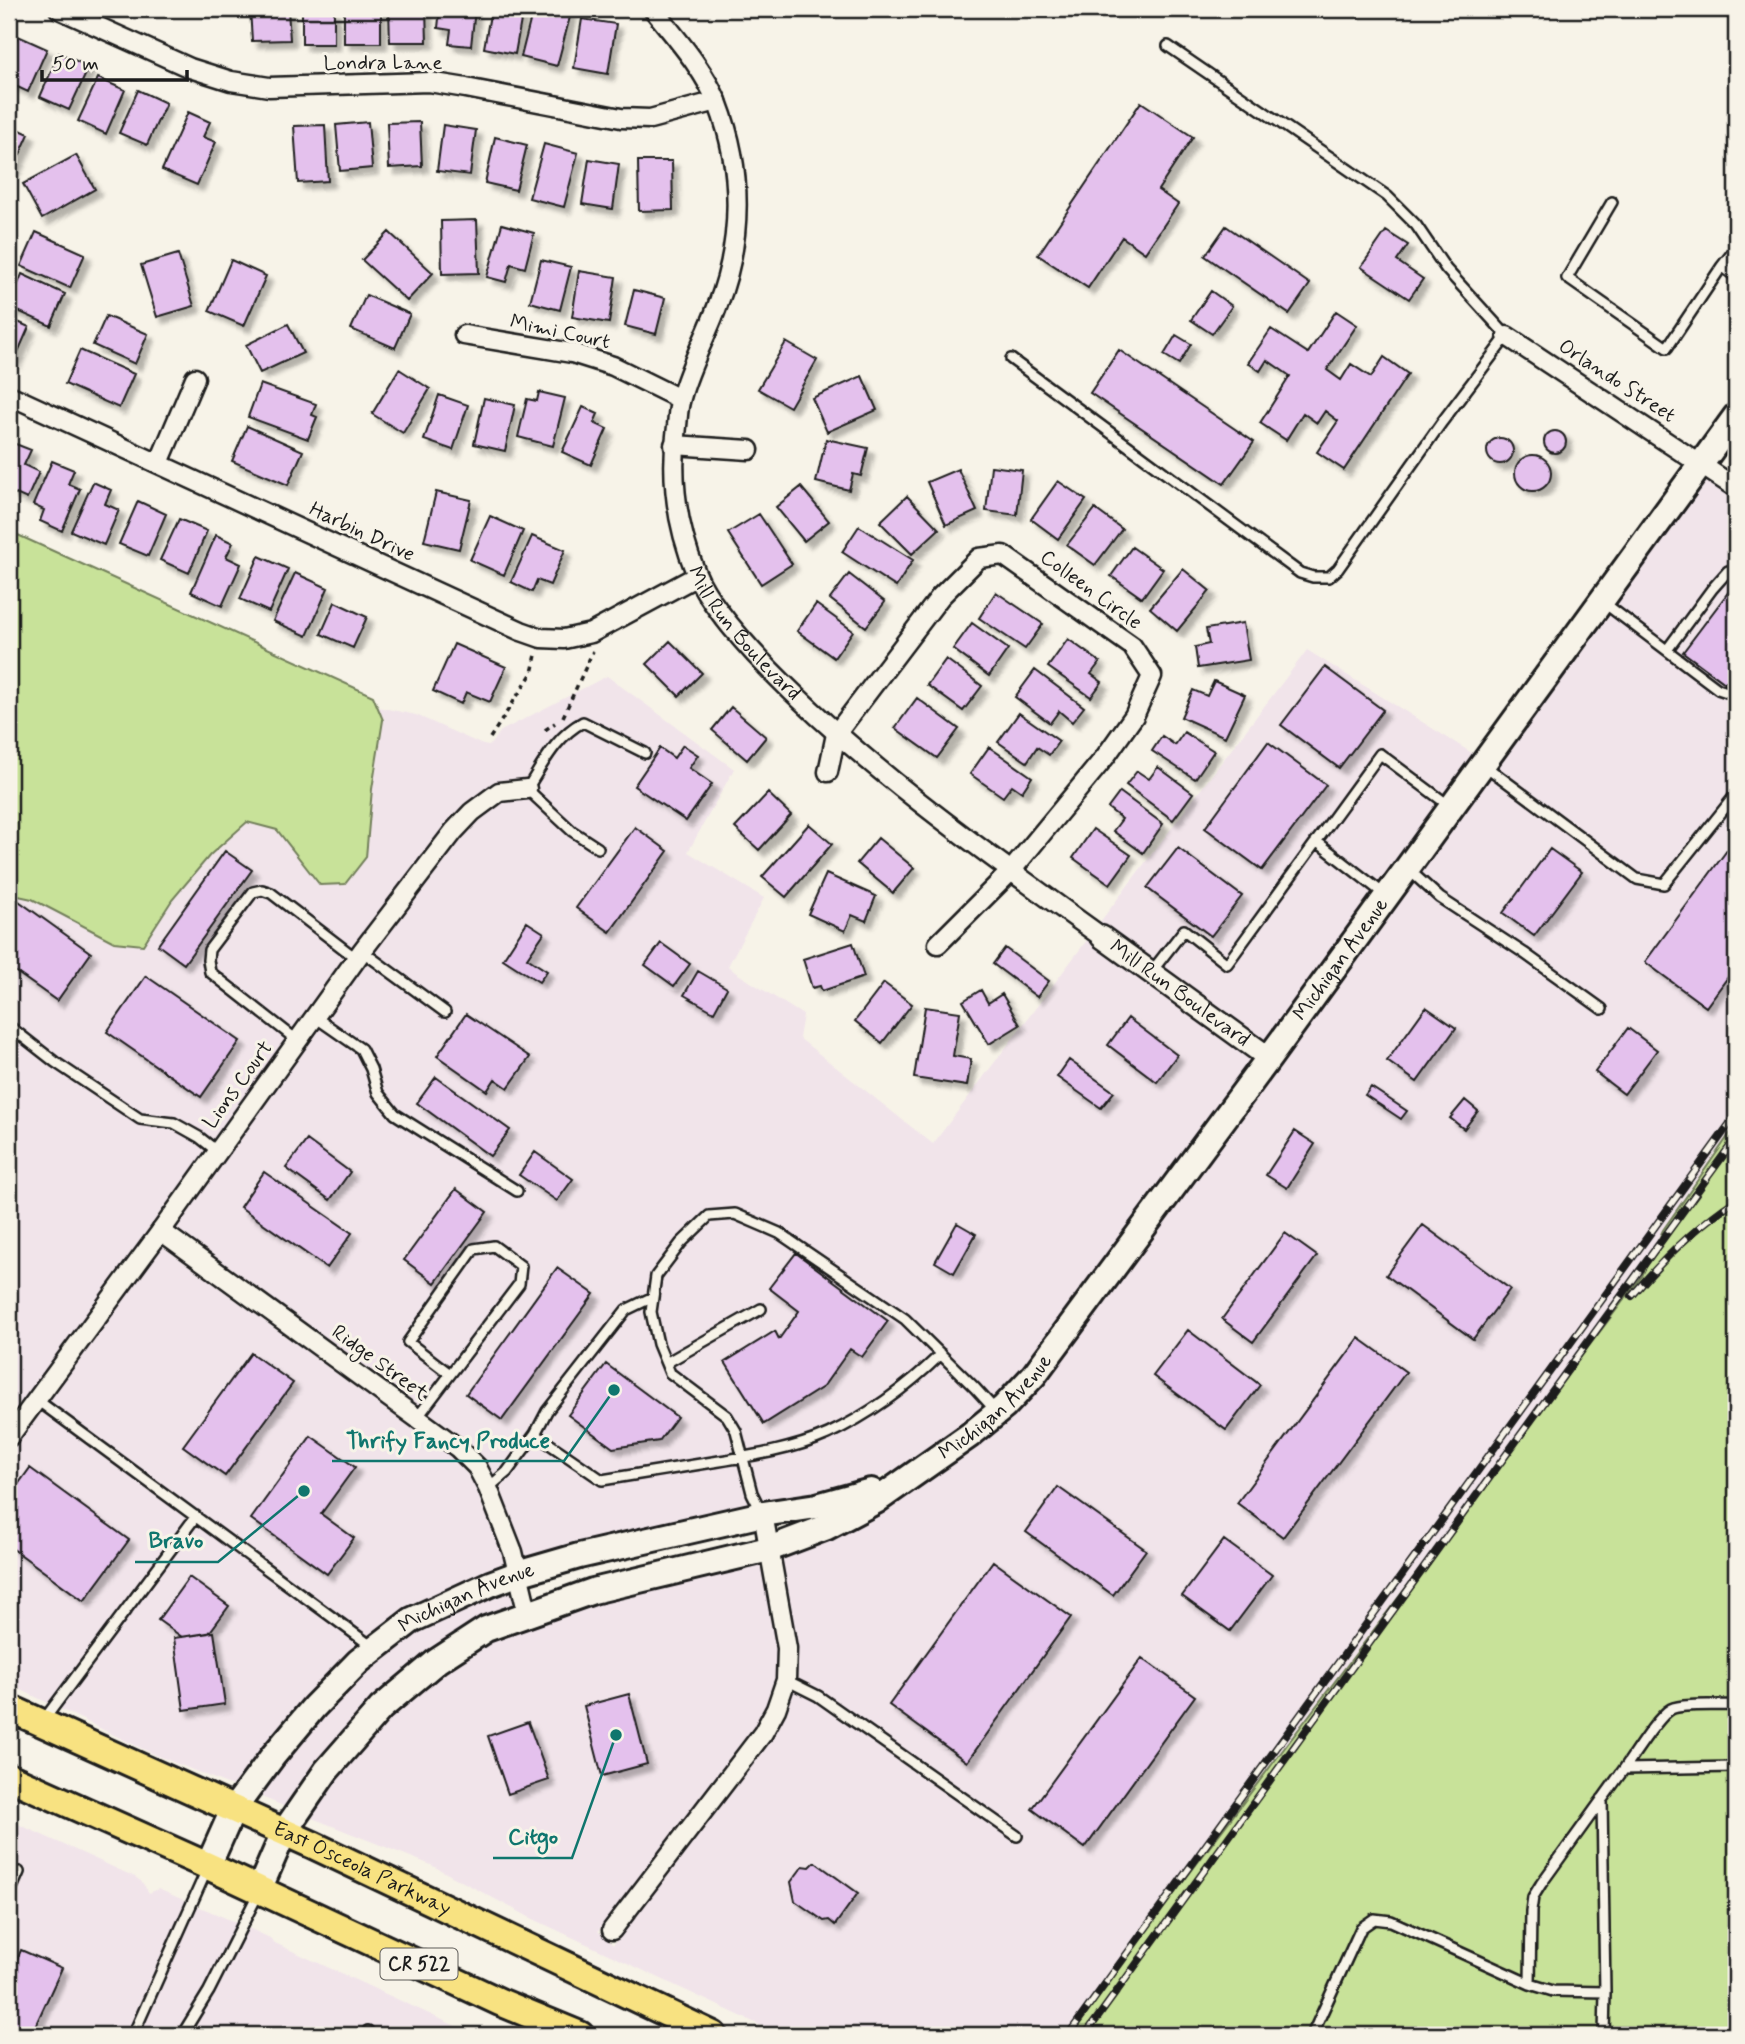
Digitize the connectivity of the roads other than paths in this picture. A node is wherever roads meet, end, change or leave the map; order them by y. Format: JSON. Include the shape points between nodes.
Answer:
{"nodes":[{"id":1,"x":59,"y":9,"type":"edge"},
{"id":2,"x":653,"y":9,"type":"edge"},
{"id":3,"x":1168,"y":46,"type":"dead end"},
{"id":4,"x":717,"y":101,"type":"junction"},
{"id":5,"x":1612,"y":202,"type":"dead end"},
{"id":6,"x":1736,"y":248,"type":"edge"},
{"id":7,"x":1722,"y":266,"type":"junction"},
{"id":8,"x":1736,"y":277,"type":"edge"},
{"id":9,"x":464,"y":335,"type":"dead end"},
{"id":10,"x":1507,"y":336,"type":"junction"},
{"id":11,"x":1011,"y":359,"type":"dead end"},
{"id":12,"x":195,"y":379,"type":"dead end"},
{"id":13,"x":9,"y":395,"type":"edge"},
{"id":14,"x":680,"y":399,"type":"junction"},
{"id":15,"x":1736,"y":416,"type":"edge"},
{"id":16,"x":674,"y":445,"type":"junction"},
{"id":17,"x":749,"y":450,"type":"dead end"},
{"id":18,"x":159,"y":463,"type":"junction"},
{"id":19,"x":1701,"y":464,"type":"junction"},
{"id":20,"x":1736,"y":488,"type":"edge"},
{"id":21,"x":1736,"y":569,"type":"edge"},
{"id":22,"x":697,"y":576,"type":"junction"},
{"id":23,"x":1601,"y":601,"type":"junction"},
{"id":24,"x":1667,"y":650,"type":"junction"},
{"id":25,"x":1736,"y":688,"type":"edge"},
{"id":26,"x":836,"y":734,"type":"junction"},
{"id":27,"x":645,"y":753,"type":"dead end"},
{"id":28,"x":1483,"y":764,"type":"junction"},
{"id":29,"x":828,"y":772,"type":"dead end"},
{"id":30,"x":527,"y":789,"type":"junction"},
{"id":31,"x":1736,"y":794,"type":"edge"},
{"id":32,"x":1451,"y":807,"type":"junction"},
{"id":33,"x":1316,"y":841,"type":"junction"},
{"id":34,"x":598,"y":848,"type":"dead end"},
{"id":35,"x":1407,"y":868,"type":"junction"},
{"id":36,"x":1011,"y":871,"type":"junction"},
{"id":37,"x":1387,"y":897,"type":"junction"},
{"id":38,"x":1102,"y":937,"type":"joint"},
{"id":39,"x":939,"y":944,"type":"dead end"},
{"id":40,"x":359,"y":955,"type":"junction"},
{"id":41,"x":1151,"y":972,"type":"junction"},
{"id":42,"x":1602,"y":1009,"type":"dead end"},
{"id":43,"x":445,"y":1012,"type":"dead end"},
{"id":44,"x":315,"y":1017,"type":"junction"},
{"id":45,"x":9,"y":1027,"type":"edge"},
{"id":46,"x":298,"y":1041,"type":"junction"},
{"id":47,"x":1269,"y":1058,"type":"junction"},
{"id":48,"x":218,"y":1152,"type":"junction"},
{"id":49,"x":517,"y":1191,"type":"dead end"},
{"id":50,"x":161,"y":1231,"type":"junction"},
{"id":51,"x":653,"y":1297,"type":"junction"},
{"id":52,"x":761,"y":1309,"type":"dead end"},
{"id":53,"x":941,"y":1354,"type":"junction"},
{"id":54,"x":666,"y":1363,"type":"junction"},
{"id":55,"x":450,"y":1374,"type":"junction"},
{"id":56,"x":37,"y":1400,"type":"junction"},
{"id":57,"x":998,"y":1413,"type":"junction"},
{"id":58,"x":417,"y":1418,"type":"junction"},
{"id":59,"x":535,"y":1434,"type":"junction"},
{"id":60,"x":9,"y":1437,"type":"edge"},
{"id":61,"x":743,"y":1457,"type":"junction"},
{"id":62,"x":915,"y":1475,"type":"junction"},
{"id":63,"x":488,"y":1488,"type":"junction"},
{"id":64,"x":763,"y":1514,"type":"junction"},
{"id":65,"x":196,"y":1516,"type":"junction"},
{"id":66,"x":769,"y":1549,"type":"junction"},
{"id":67,"x":517,"y":1574,"type":"junction"},
{"id":68,"x":528,"y":1615,"type":"junction"},
{"id":69,"x":375,"y":1648,"type":"junction"},
{"id":70,"x":786,"y":1680,"type":"junction"},
{"id":71,"x":1736,"y":1705,"type":"edge"},
{"id":72,"x":9,"y":1708,"type":"edge"},
{"id":73,"x":42,"y":1723,"type":"junction"},
{"id":74,"x":1736,"y":1767,"type":"edge"},
{"id":75,"x":1624,"y":1769,"type":"junction"},
{"id":76,"x":9,"y":1777,"type":"edge"},
{"id":77,"x":1602,"y":1799,"type":"junction"},
{"id":78,"x":233,"y":1810,"type":"junction"},
{"id":79,"x":284,"y":1832,"type":"junction"},
{"id":80,"x":1017,"y":1836,"type":"dead end"},
{"id":81,"x":208,"y":1866,"type":"junction"},
{"id":82,"x":19,"y":1872,"type":"dead end"},
{"id":83,"x":260,"y":1890,"type":"junction"},
{"id":84,"x":9,"y":1895,"type":"edge"},
{"id":85,"x":612,"y":1930,"type":"dead end"},
{"id":86,"x":1531,"y":1984,"type":"junction"},
{"id":87,"x":1605,"y":1992,"type":"junction"},
{"id":88,"x":133,"y":2035,"type":"edge"},
{"id":89,"x":183,"y":2035,"type":"edge"},
{"id":90,"x":580,"y":2035,"type":"edge"},
{"id":91,"x":713,"y":2035,"type":"edge"},
{"id":92,"x":1312,"y":2035,"type":"edge"},
{"id":93,"x":1604,"y":2035,"type":"edge"}],
"edges":[{"from":1,"to":4,"type":"street","name":"Londra Lane","via":[[190,68],[269,87],[429,82],[650,119]]},
{"from":2,"to":4,"type":"street","name":"Mill Run Boulevard"},
{"from":3,"to":10,"type":"lane","via":[[1387,196]]},
{"from":4,"to":14,"type":"street","name":"Mill Run Boulevard","via":[[735,168],[738,211],[719,303]]},
{"from":5,"to":7,"type":"lane","via":[[1567,278],[1667,348]]},
{"from":6,"to":7,"type":"lane"},
{"from":7,"to":8,"type":"lane"},
{"from":9,"to":14,"type":"street","name":"Mimi Court","via":[[572,353],[613,366]]},
{"from":10,"to":11,"type":"lane","via":[[1329,577],[1300,573]]},
{"from":10,"to":19,"type":"street","name":"Orlando Street"},
{"from":12,"to":18,"type":"street"},
{"from":13,"to":18,"type":"street","name":"Harbin Drive"},
{"from":14,"to":16,"type":"street","name":"Mill Run Boulevard"},
{"from":15,"to":19,"type":"main road","name":"Michigan Avenue"},
{"from":16,"to":17,"type":"street"},
{"from":16,"to":22,"type":"street","name":"Mill Run Boulevard","via":[[682,533]]},
{"from":18,"to":22,"type":"street","name":"Harbin Drive","via":[[541,638],[590,633]]},
{"from":19,"to":20,"type":"street","name":"Orlando Street"},
{"from":19,"to":23,"type":"main road","name":"Michigan Avenue"},
{"from":21,"to":24,"type":"lane","via":[[1728,571],[1712,589]]},
{"from":22,"to":26,"type":"street","name":"Mill Run Boulevard","via":[[752,651]]},
{"from":23,"to":24,"type":"lane"},
{"from":23,"to":28,"type":"main road","name":"Michigan Avenue"},
{"from":24,"to":25,"type":"lane","via":[[1718,689]]},
{"from":26,"to":29,"type":"street"},
{"from":26,"to":36,"type":"street","name":"Mill Run Boulevard"},
{"from":26,"to":36,"type":"street","name":"Colleen Circle","via":[[940,597],[979,558],[1003,555],[1132,646],[1152,676],[1134,716]]},
{"from":27,"to":30,"type":"lane","via":[[583,722],[554,746]]},
{"from":28,"to":31,"type":"lane","via":[[1637,879],[1664,884]]},
{"from":28,"to":32,"type":"main road","name":"Michigan Avenue"},
{"from":30,"to":34,"type":"lane","via":[[572,831]]},
{"from":30,"to":40,"type":"street","name":"Lions Court","via":[[499,792],[472,812]]},
{"from":32,"to":33,"type":"lane","via":[[1380,754]]},
{"from":32,"to":35,"type":"main road","name":"Michigan Avenue"},
{"from":33,"to":37,"type":"lane"},
{"from":33,"to":41,"type":"lane","via":[[1227,964],[1184,930]]},
{"from":35,"to":37,"type":"main road","name":"Michigan Avenue"},
{"from":35,"to":42,"type":"lane","via":[[1440,898]]},
{"from":36,"to":38,"type":"street","name":"Mill Run Boulevard"},
{"from":36,"to":39,"type":"street"},
{"from":37,"to":47,"type":"main road","name":"Michigan Avenue"},
{"from":38,"to":41,"type":"street","name":"Mill Run Boulevard"},
{"from":40,"to":43,"type":"lane"},
{"from":40,"to":44,"type":"street","name":"Lions Court"},
{"from":40,"to":46,"type":"lane","via":[[262,890],[253,892],[209,950],[210,972]]},
{"from":41,"to":47,"type":"street","name":"Mill Run Boulevard"},
{"from":44,"to":46,"type":"street","name":"Lions Court"},
{"from":44,"to":49,"type":"lane","via":[[361,1049],[378,1093],[395,1115]]},
{"from":45,"to":48,"type":"lane","via":[[139,1119],[174,1123]]},
{"from":46,"to":48,"type":"street","name":"Lions Court"},
{"from":47,"to":57,"type":"main road","name":"Michigan Avenue","via":[[1034,1374]]},
{"from":48,"to":50,"type":"street","name":"Lions Court"},
{"from":50,"to":56,"type":"street","name":"Lions Court"},
{"from":50,"to":58,"type":"street","name":"Ridge Street"},
{"from":51,"to":53,"type":"lane","via":[[656,1276],[681,1243],[709,1216],[735,1214],[779,1233],[905,1319]]},
{"from":51,"to":54,"type":"lane","via":[[651,1312]]},
{"from":51,"to":59,"type":"lane","via":[[626,1310],[547,1411]]},
{"from":52,"to":54,"type":"lane"},
{"from":53,"to":57,"type":"lane"},
{"from":53,"to":61,"type":"lane","via":[[888,1400],[826,1435]]},
{"from":54,"to":61,"type":"lane","via":[[670,1373],[727,1416]]},
{"from":55,"to":55,"type":"lane","via":[[519,1284],[521,1266],[494,1245],[474,1249],[408,1342]]},
{"from":55,"to":58,"type":"lane"},
{"from":56,"to":60,"type":"street","name":"Lions Court"},
{"from":56,"to":65,"type":"lane"},
{"from":57,"to":62,"type":"main road","name":"Michigan Avenue"},
{"from":58,"to":63,"type":"street","name":"Ridge Street","via":[[469,1458]]},
{"from":59,"to":61,"type":"lane","via":[[602,1480]]},
{"from":59,"to":63,"type":"lane","via":[[507,1472]]},
{"from":61,"to":64,"type":"lane"},
{"from":62,"to":64,"type":"main road","name":"Michigan Avenue","via":[[817,1507]]},
{"from":62,"to":66,"type":"main road","name":"Michigan Avenue","via":[[827,1527]]},
{"from":63,"to":67,"type":"street","name":"Ridge Street"},
{"from":64,"to":66,"type":"street"},
{"from":64,"to":67,"type":"main road","name":"Michigan Avenue"},
{"from":65,"to":69,"type":"lane"},
{"from":65,"to":73,"type":"lane"},
{"from":66,"to":68,"type":"main road","name":"Michigan Avenue","via":[[593,1591]]},
{"from":66,"to":70,"type":"street","via":[[787,1648]]},
{"from":67,"to":68,"type":"street","name":"Ridge Street"},
{"from":67,"to":69,"type":"main road","name":"Michigan Avenue","via":[[412,1620]]},
{"from":68,"to":79,"type":"main road","name":"Michigan Avenue","via":[[477,1634],[381,1708],[326,1772]]},
{"from":69,"to":78,"type":"main road","name":"Michigan Avenue","via":[[314,1707]]},
{"from":70,"to":80,"type":"lane","via":[[818,1696]]},
{"from":70,"to":85,"type":"street","via":[[763,1733]]},
{"from":71,"to":75,"type":"lane","via":[[1671,1709]]},
{"from":72,"to":73,"type":"main road","name":"East Osceola Parkway","number":"CR 522"},
{"from":73,"to":78,"type":"main road","name":"East Osceola Parkway","number":"CR 522"},
{"from":74,"to":75,"type":"lane"},
{"from":75,"to":77,"type":"lane"},
{"from":76,"to":81,"type":"main road","number":"CR 522"},
{"from":77,"to":86,"type":"lane","via":[[1533,1897]]},
{"from":77,"to":87,"type":"lane"},
{"from":78,"to":79,"type":"main road","name":"East Osceola Parkway","number":"CR 522"},
{"from":78,"to":81,"type":"main road","name":"Michigan Avenue"},
{"from":79,"to":83,"type":"main road","name":"Michigan Avenue"},
{"from":79,"to":91,"type":"main road","name":"East Osceola Parkway","number":"CR 522"},
{"from":81,"to":83,"type":"main road","number":"CR 522"},
{"from":81,"to":88,"type":"lane"},
{"from":82,"to":84,"type":"lane"},
{"from":83,"to":89,"type":"lane"},
{"from":83,"to":90,"type":"main road","number":"CR 522"},
{"from":86,"to":87,"type":"lane","via":[[1553,1991]]},
{"from":86,"to":92,"type":"lane","via":[[1391,1921],[1374,1919],[1361,1928]]},
{"from":87,"to":93,"type":"lane"}]}
